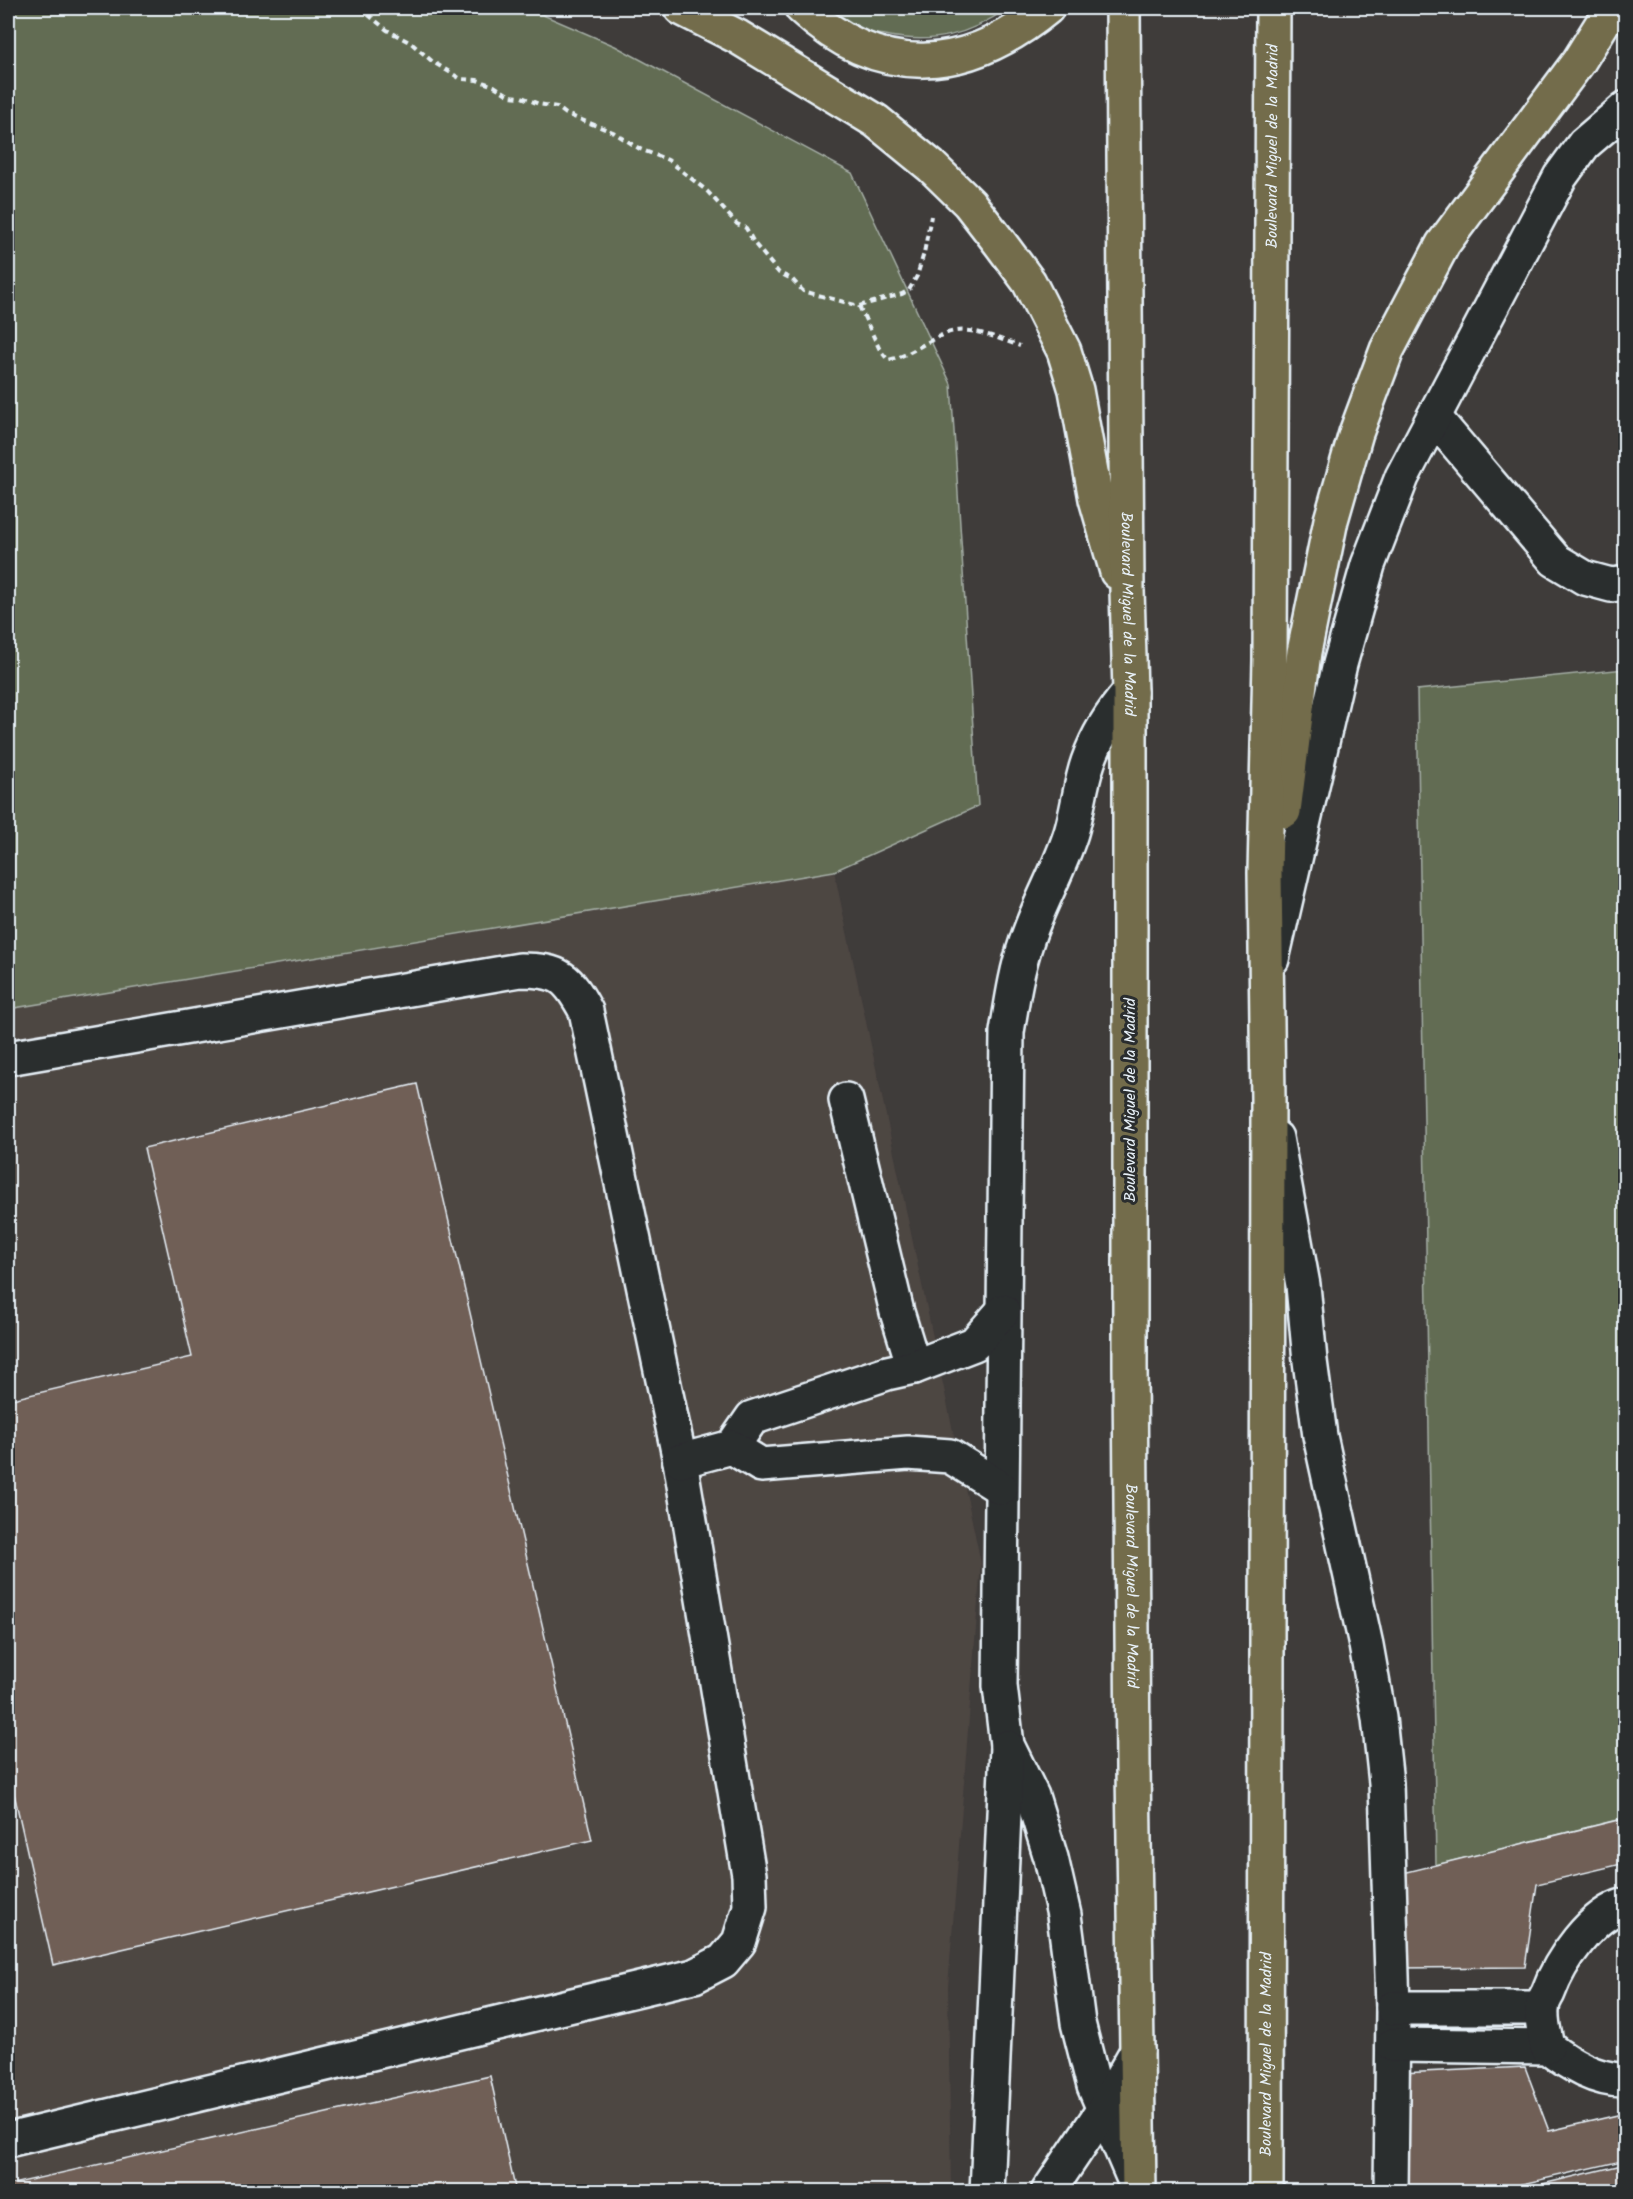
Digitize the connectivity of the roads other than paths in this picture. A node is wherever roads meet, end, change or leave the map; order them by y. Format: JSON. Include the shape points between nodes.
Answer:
{"nodes":[{"id":1,"x":681,"y":8,"type":"edge"},
{"id":2,"x":802,"y":8,"type":"edge"},
{"id":3,"x":1047,"y":8,"type":"edge"},
{"id":4,"x":1123,"y":8,"type":"edge"},
{"id":5,"x":1273,"y":8,"type":"edge"},
{"id":6,"x":1612,"y":8,"type":"edge"},
{"id":7,"x":1626,"y":28,"type":"edge"},
{"id":8,"x":1579,"y":61,"type":"junction"},
{"id":9,"x":1626,"y":108,"type":"edge"},
{"id":10,"x":1434,"y":417,"type":"junction"},
{"id":11,"x":1626,"y":583,"type":"edge"},
{"id":12,"x":1127,"y":590,"type":"junction"},
{"id":13,"x":1130,"y":692,"type":"junction"},
{"id":14,"x":1265,"y":873,"type":"junction"},
{"id":15,"x":1267,"y":984,"type":"junction"},
{"id":16,"x":8,"y":1058,"type":"edge"},
{"id":17,"x":1268,"y":1099,"type":"junction"},
{"id":18,"x":846,"y":1100,"type":"dead end"},
{"id":19,"x":1003,"y":1311,"type":"junction"},
{"id":20,"x":914,"y":1367,"type":"junction"},
{"id":21,"x":732,"y":1447,"type":"junction"},
{"id":22,"x":680,"y":1461,"type":"junction"},
{"id":23,"x":1001,"y":1488,"type":"junction"},
{"id":24,"x":1007,"y":1745,"type":"junction"},
{"id":25,"x":1626,"y":1905,"type":"edge"},
{"id":26,"x":1393,"y":2008,"type":"junction"},
{"id":27,"x":1542,"y":2008,"type":"junction"},
{"id":28,"x":1393,"y":2045,"type":"junction"},
{"id":29,"x":1547,"y":2047,"type":"junction"},
{"id":30,"x":1137,"y":2052,"type":"junction"},
{"id":31,"x":1626,"y":2080,"type":"edge"},
{"id":32,"x":1104,"y":2109,"type":"junction"},
{"id":33,"x":8,"y":2140,"type":"edge"},
{"id":34,"x":1139,"y":2191,"type":"edge"},
{"id":35,"x":987,"y":2192,"type":"edge"},
{"id":36,"x":1048,"y":2192,"type":"edge"},
{"id":37,"x":1266,"y":2192,"type":"edge"},
{"id":38,"x":1391,"y":2192,"type":"edge"}],
"edges":[{"from":1,"to":12,"type":"highway","via":[[738,37],[876,121],[969,203],[1029,282],[1060,343],[1076,390],[1106,538]]},
{"from":2,"to":3,"type":"highway","via":[[849,43],[911,61],[974,51],[1004,39]]},
{"from":4,"to":12,"type":"highway","name":"Boulevard Miguel de la Madrid"},
{"from":5,"to":14,"type":"highway","name":"Boulevard Miguel de la Madrid"},
{"from":6,"to":8,"type":"highway"},
{"from":7,"to":8,"type":"highway"},
{"from":8,"to":14,"type":"highway","via":[[1443,244],[1387,350],[1356,433],[1331,520],[1304,652],[1281,828]]},
{"from":9,"to":10,"type":"street","via":[[1584,144],[1560,177]]},
{"from":10,"to":11,"type":"street","via":[[1555,560],[1585,578],[1611,585]]},
{"from":10,"to":15,"type":"street","via":[[1402,477],[1368,564],[1334,688]]},
{"from":12,"to":13,"type":"highway","name":"Boulevard Miguel de la Madrid"},
{"from":13,"to":19,"type":"street","via":[[1101,731],[1088,762],[1071,831],[1040,905],[1014,988],[1007,1032]]},
{"from":13,"to":30,"type":"highway","name":"Boulevard Miguel de la Madrid","via":[[1130,1366]]},
{"from":14,"to":15,"type":"highway","name":"Boulevard Miguel de la Madrid"},
{"from":15,"to":17,"type":"highway","name":"Boulevard Miguel de la Madrid"},
{"from":16,"to":22,"type":"street","via":[[520,970],[557,975],[572,986],[586,1011]]},
{"from":17,"to":26,"type":"street","via":[[1303,1286],[1320,1436],[1378,1718],[1387,1794]]},
{"from":17,"to":37,"type":"highway","name":"Boulevard Miguel de la Madrid"},
{"from":18,"to":20,"type":"street"},
{"from":19,"to":20,"type":"street","via":[[974,1344]]},
{"from":19,"to":23,"type":"street"},
{"from":20,"to":21,"type":"street","via":[[887,1372],[752,1418]]},
{"from":21,"to":22,"type":"street"},
{"from":21,"to":23,"type":"street","via":[[761,1465],[908,1453],[950,1456]]},
{"from":22,"to":33,"type":"street","via":[[749,1875],[750,1907],[739,1942],[723,1961],[694,1976]]},
{"from":23,"to":24,"type":"street","via":[[1000,1686]]},
{"from":24,"to":32,"type":"street","via":[[1032,1796],[1051,1858],[1064,1915],[1078,2023]]},
{"from":24,"to":35,"type":"street"},
{"from":25,"to":27,"type":"street","via":[[1618,1906],[1597,1922],[1570,1950],[1555,1974]]},
{"from":26,"to":27,"type":"street"},
{"from":26,"to":28,"type":"street"},
{"from":27,"to":29,"type":"street"},
{"from":28,"to":29,"type":"street"},
{"from":28,"to":38,"type":"street"},
{"from":29,"to":31,"type":"street","via":[[1587,2072]]},
{"from":30,"to":32,"type":"street"},
{"from":30,"to":34,"type":"highway","name":"Boulevard Miguel de la Madrid"},
{"from":32,"to":34,"type":"street"},
{"from":32,"to":36,"type":"street"}]}
